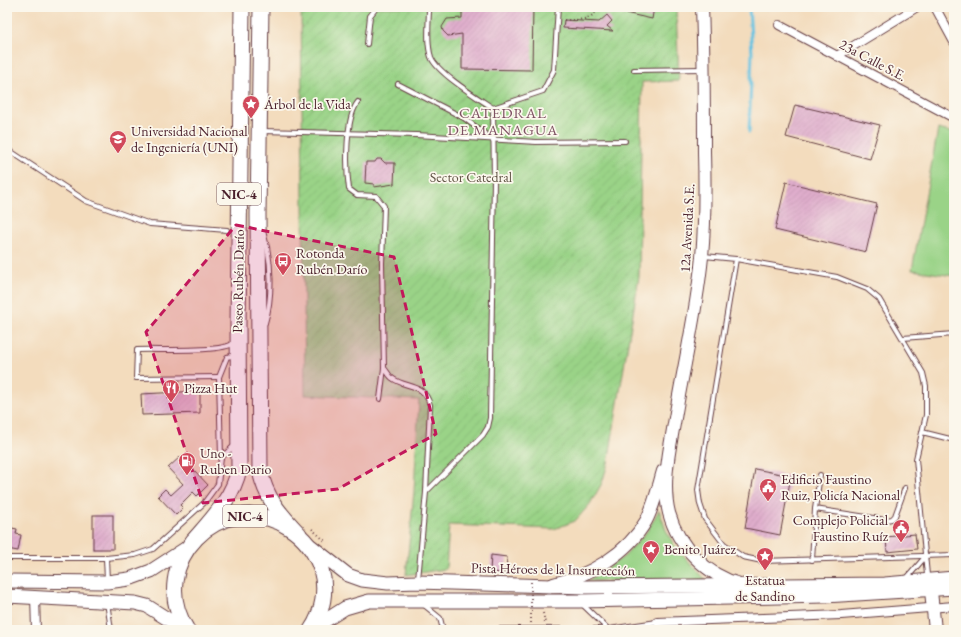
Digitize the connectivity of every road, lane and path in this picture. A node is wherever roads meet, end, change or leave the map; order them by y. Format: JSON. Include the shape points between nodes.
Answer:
{"nodes":[{"id":1,"x":242,"y":7,"type":"edge"},
{"id":2,"x":261,"y":7,"type":"edge"},
{"id":3,"x":377,"y":7,"type":"edge"},
{"id":4,"x":429,"y":7,"type":"edge"},
{"id":5,"x":558,"y":7,"type":"edge"},
{"id":6,"x":600,"y":7,"type":"edge"},
{"id":7,"x":702,"y":7,"type":"edge"},
{"id":8,"x":917,"y":7,"type":"edge"},
{"id":9,"x":935,"y":7,"type":"edge"},
{"id":10,"x":557,"y":19,"type":"junction"},
{"id":11,"x":778,"y":25,"type":"dead end"},
{"id":12,"x":954,"y":42,"type":"edge"},
{"id":13,"x":367,"y":44,"type":"dead end"},
{"id":14,"x":837,"y":56,"type":"junction"},
{"id":15,"x":704,"y":69,"type":"junction"},
{"id":16,"x":634,"y":70,"type":"dead end"},
{"id":17,"x":398,"y":84,"type":"dead end"},
{"id":18,"x":358,"y":102,"type":"dead end"},
{"id":19,"x":493,"y":108,"type":"junction"},
{"id":20,"x":954,"y":118,"type":"edge"},
{"id":21,"x":260,"y":131,"type":"junction"},
{"id":22,"x":348,"y":134,"type":"junction"},
{"id":23,"x":494,"y":140,"type":"junction"},
{"id":24,"x":626,"y":141,"type":"dead end"},
{"id":25,"x":7,"y":149,"type":"edge"},
{"id":26,"x":227,"y":230,"type":"dead end"},
{"id":27,"x":702,"y":256,"type":"junction"},
{"id":28,"x":736,"y":259,"type":"junction"},
{"id":29,"x":238,"y":324,"type":"junction"},
{"id":30,"x":954,"y":334,"type":"edge"},
{"id":31,"x":903,"y":338,"type":"junction"},
{"id":32,"x":238,"y":355,"type":"junction"},
{"id":33,"x":384,"y":368,"type":"junction"},
{"id":34,"x":219,"y":377,"type":"junction"},
{"id":35,"x":380,"y":399,"type":"dead end"},
{"id":36,"x":922,"y":432,"type":"junction"},
{"id":37,"x":240,"y":440,"type":"junction"},
{"id":38,"x":954,"y":440,"type":"edge"},
{"id":39,"x":670,"y":447,"type":"junction"},
{"id":40,"x":221,"y":458,"type":"junction"},
{"id":41,"x":820,"y":475,"type":"dead end"},
{"id":42,"x":905,"y":488,"type":"dead end"},
{"id":43,"x":426,"y":492,"type":"junction"},
{"id":44,"x":815,"y":509,"type":"junction"},
{"id":45,"x":305,"y":534,"type":"junction"},
{"id":46,"x":327,"y":543,"type":"dead end"},
{"id":47,"x":190,"y":544,"type":"junction"},
{"id":48,"x":954,"y":556,"type":"edge"},
{"id":49,"x":925,"y":557,"type":"junction"},
{"id":50,"x":7,"y":558,"type":"edge"},
{"id":51,"x":106,"y":558,"type":"junction"},
{"id":52,"x":812,"y":560,"type":"junction"},
{"id":53,"x":927,"y":575,"type":"dead end"},
{"id":54,"x":954,"y":578,"type":"edge"},
{"id":55,"x":7,"y":581,"type":"edge"},
{"id":56,"x":107,"y":582,"type":"junction"},
{"id":57,"x":418,"y":582,"type":"junction"},
{"id":58,"x":531,"y":582,"type":"dead end"},
{"id":59,"x":899,"y":583,"type":"junction"},
{"id":60,"x":954,"y":583,"type":"edge"},
{"id":61,"x":869,"y":584,"type":"junction"},
{"id":62,"x":745,"y":585,"type":"junction"},
{"id":63,"x":546,"y":586,"type":"junction"},
{"id":64,"x":954,"y":588,"type":"edge"},
{"id":65,"x":931,"y":591,"type":"junction"},
{"id":66,"x":7,"y":596,"type":"edge"},
{"id":67,"x":35,"y":596,"type":"junction"},
{"id":68,"x":107,"y":600,"type":"junction"},
{"id":69,"x":415,"y":600,"type":"junction"},
{"id":70,"x":579,"y":601,"type":"junction"},
{"id":71,"x":954,"y":606,"type":"edge"},
{"id":72,"x":932,"y":608,"type":"junction"},
{"id":73,"x":531,"y":625,"type":"dead end"},
{"id":74,"x":657,"y":626,"type":"edge"},
{"id":75,"x":36,"y":630,"type":"edge"},
{"id":76,"x":110,"y":630,"type":"edge"},
{"id":77,"x":186,"y":630,"type":"edge"},
{"id":78,"x":311,"y":630,"type":"edge"},
{"id":79,"x":443,"y":630,"type":"edge"},
{"id":80,"x":609,"y":630,"type":"edge"},
{"id":81,"x":935,"y":630,"type":"edge"}],
"edges":[{"from":1,"to":29,"type":"highway","name":"Paseo Rubén Darío","number":"NIC-4"},
{"from":2,"to":21,"type":"highway","name":"Paseo Rubén Darío","number":"NIC-4"},
{"from":3,"to":13,"type":"lane","via":[[370,16]]},
{"from":4,"to":19,"type":"lane","via":[[428,46],[431,58],[449,78]]},
{"from":5,"to":10,"type":"lane"},
{"from":6,"to":10,"type":"path","via":[[591,18]]},
{"from":7,"to":15,"type":"street","name":"12a Avenida S.E."},
{"from":8,"to":14,"type":"street"},
{"from":9,"to":12,"type":"street"},
{"from":10,"to":19,"type":"lane","via":[[554,70],[543,91]]},
{"from":11,"to":14,"type":"street","name":"23a Calle S.E."},
{"from":14,"to":20,"type":"street","name":"23a Calle S.E."},
{"from":15,"to":16,"type":"lane"},
{"from":15,"to":27,"type":"street","name":"12a Avenida S.E."},
{"from":17,"to":23,"type":"lane","via":[[464,118]]},
{"from":18,"to":22,"type":"lane","via":[[351,113]]},
{"from":19,"to":23,"type":"lane"},
{"from":21,"to":22,"type":"lane"},
{"from":21,"to":45,"type":"highway","name":"Paseo Rubén Darío","number":"NIC-4","via":[[258,346],[262,479],[275,508]]},
{"from":22,"to":23,"type":"lane"},
{"from":22,"to":33,"type":"lane","via":[[349,189],[357,194],[376,196],[384,206]]},
{"from":23,"to":24,"type":"lane"},
{"from":23,"to":43,"type":"lane","via":[[489,422],[484,435]]},
{"from":25,"to":26,"type":"lane","via":[[86,202],[150,224]]},
{"from":27,"to":28,"type":"lane"},
{"from":27,"to":39,"type":"street","name":"12a Avenida S.E."},
{"from":28,"to":31,"type":"lane","via":[[837,277],[868,289],[879,299]]},
{"from":28,"to":52,"type":"lane","via":[[698,490],[700,504],[705,519],[724,544],[743,557],[762,561]]},
{"from":29,"to":32,"type":"highway","name":"Paseo Rubén Darío","number":"NIC-4"},
{"from":29,"to":34,"type":"lane","via":[[236,340],[230,346],[216,349],[137,350],[136,378]]},
{"from":30,"to":31,"type":"lane"},
{"from":31,"to":36,"type":"lane","via":[[923,373],[926,386],[926,415]]},
{"from":32,"to":34,"type":"lane","via":[[227,357]]},
{"from":32,"to":37,"type":"highway","name":"Paseo Rubén Darío","number":"NIC-4"},
{"from":33,"to":35,"type":"lane"},
{"from":33,"to":43,"type":"lane","via":[[393,379],[420,390],[428,400]]},
{"from":34,"to":40,"type":"lane"},
{"from":36,"to":38,"type":"lane"},
{"from":36,"to":49,"type":"lane","via":[[916,459]]},
{"from":37,"to":40,"type":"lane"},
{"from":37,"to":47,"type":"highway","name":"Paseo Rubén Darío","number":"NIC-4","via":[[239,469],[234,487]]},
{"from":39,"to":62,"type":"street","name":"12a Avenida S.E.","via":[[666,496],[670,514],[681,539],[712,572]]},
{"from":39,"to":63,"type":"street","name":"12a Avenida S.E.","via":[[649,515],[635,537],[599,566],[569,580]]},
{"from":40,"to":51,"type":"lane","via":[[218,484],[204,503],[153,550]]},
{"from":41,"to":44,"type":"lane"},
{"from":42,"to":44,"type":"lane","via":[[892,519]]},
{"from":43,"to":57,"type":"lane"},
{"from":44,"to":52,"type":"lane"},
{"from":45,"to":46,"type":"path"},
{"from":45,"to":47,"type":"highway","number":"NIC-4","via":[[278,521],[247,516],[216,523]]},
{"from":45,"to":57,"type":"main road","name":"Pista Héroes de la Insurrección","via":[[342,572],[354,578],[370,582]]},
{"from":45,"to":78,"type":"highway","number":"NIC-4","via":[[320,567],[324,586],[320,615]]},
{"from":47,"to":56,"type":"main road","via":[[161,566],[144,574]]},
{"from":47,"to":77,"type":"highway","number":"NIC-4","via":[[177,569],[175,590],[178,612]]},
{"from":48,"to":49,"type":"lane"},
{"from":49,"to":52,"type":"lane"},
{"from":49,"to":53,"type":"lane"},
{"from":49,"to":59,"type":"lane","via":[[909,577]]},
{"from":50,"to":51,"type":"lane"},
{"from":51,"to":56,"type":"lane"},
{"from":54,"to":59,"type":"main road","name":"Pista Héroes de la Insurrección"},
{"from":55,"to":56,"type":"main road"},
{"from":57,"to":63,"type":"main road","name":"Pista Héroes de la Insurrección"},
{"from":58,"to":73,"type":"path","bridge":true},
{"from":59,"to":61,"type":"main road","name":"Pista Héroes de la Insurrección"},
{"from":60,"to":65,"type":"main road","via":[[935,586]]},
{"from":61,"to":62,"type":"main road","name":"Pista Héroes de la Insurrección"},
{"from":61,"to":65,"type":"main road","via":[[886,589],[923,586]]},
{"from":62,"to":63,"type":"main road","name":"Pista Héroes de la Insurrección","via":[[585,588]]},
{"from":64,"to":65,"type":"main road"},
{"from":65,"to":70,"type":"main road"},
{"from":65,"to":72,"type":"street"},
{"from":66,"to":67,"type":"main road"},
{"from":67,"to":68,"type":"main road"},
{"from":67,"to":75,"type":"street"},
{"from":68,"to":76,"type":"lane"},
{"from":68,"to":77,"type":"main road","via":[[147,606]]},
{"from":69,"to":70,"type":"main road"},
{"from":69,"to":78,"type":"main road","via":[[369,601],[356,604]]},
{"from":69,"to":79,"type":"lane","via":[[440,618]]},
{"from":70,"to":80,"type":"lane"},
{"from":71,"to":72,"type":"street"},
{"from":72,"to":74,"type":"street"},
{"from":72,"to":81,"type":"street"},
{"from":74,"to":80,"type":"lane"},
{"from":79,"to":80,"type":"lane"}]}
